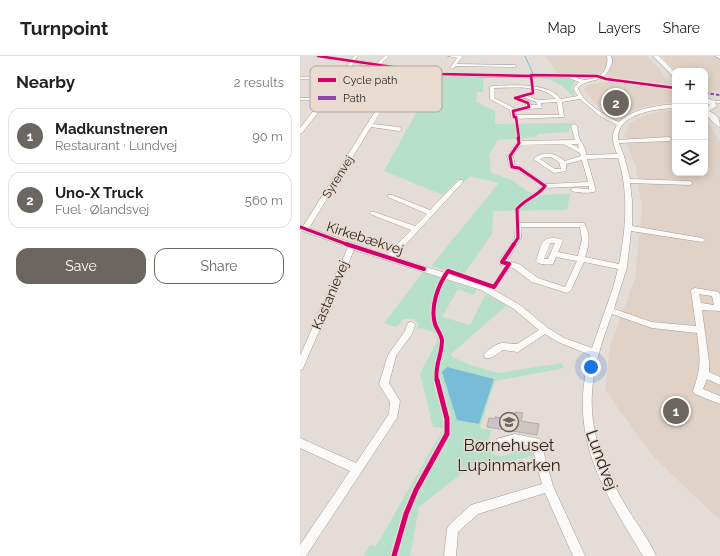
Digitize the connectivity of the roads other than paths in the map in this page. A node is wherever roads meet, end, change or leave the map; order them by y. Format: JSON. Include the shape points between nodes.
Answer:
{"nodes":[{"id":1,"x":318,"y":56,"type":"edge"},
{"id":2,"x":356,"y":56,"type":"edge"},
{"id":3,"x":387,"y":56,"type":"edge"},
{"id":4,"x":450,"y":56,"type":"edge"},
{"id":5,"x":460,"y":56,"type":"edge"},
{"id":6,"x":609,"y":56,"type":"edge"},
{"id":7,"x":656,"y":56,"type":"edge"},
{"id":8,"x":717,"y":56,"type":"edge"},
{"id":9,"x":720,"y":58,"type":"edge"},
{"id":10,"x":352,"y":61,"type":"junction"},
{"id":11,"x":378,"y":65,"type":"junction"},
{"id":12,"x":455,"y":65,"type":"junction"},
{"id":13,"x":349,"y":66,"type":"edge"},
{"id":14,"x":384,"y":66,"type":"edge"},
{"id":15,"x":515,"y":66,"type":"dead end"},
{"id":16,"x":672,"y":73,"type":"edge"},
{"id":17,"x":442,"y":74,"type":"edge"},
{"id":18,"x":448,"y":75,"type":"junction"},
{"id":19,"x":300,"y":78,"type":"edge"},
{"id":20,"x":310,"y":78,"type":"edge"},
{"id":21,"x":583,"y":82,"type":"junction"},
{"id":22,"x":581,"y":97,"type":"junction"},
{"id":23,"x":538,"y":100,"type":"dead end"},
{"id":24,"x":559,"y":100,"type":"junction"},
{"id":25,"x":672,"y":106,"type":"edge"},
{"id":26,"x":711,"y":107,"type":"edge"},
{"id":27,"x":316,"y":112,"type":"edge"},
{"id":28,"x":378,"y":112,"type":"edge"},
{"id":29,"x":300,"y":123,"type":"edge"},
{"id":30,"x":307,"y":123,"type":"junction"},
{"id":31,"x":620,"y":124,"type":"junction"},
{"id":32,"x":370,"y":125,"type":"junction"},
{"id":33,"x":720,"y":125,"type":"edge"},
{"id":34,"x":574,"y":126,"type":"dead end"},
{"id":35,"x":399,"y":128,"type":"dead end"},
{"id":36,"x":300,"y":132,"type":"edge"},
{"id":37,"x":669,"y":139,"type":"dead end"},
{"id":38,"x":578,"y":141,"type":"junction"},
{"id":39,"x":564,"y":142,"type":"junction"},
{"id":40,"x":615,"y":142,"type":"junction"},
{"id":41,"x":585,"y":155,"type":"junction"},
{"id":42,"x":621,"y":156,"type":"junction"},
{"id":43,"x":563,"y":163,"type":"dead end"},
{"id":44,"x":461,"y":181,"type":"dead end"},
{"id":45,"x":627,"y":181,"type":"junction"},
{"id":46,"x":690,"y":183,"type":"dead end"},
{"id":47,"x":592,"y":184,"type":"junction"},
{"id":48,"x":573,"y":190,"type":"dead end"},
{"id":49,"x":390,"y":196,"type":"dead end"},
{"id":50,"x":372,"y":213,"type":"dead end"},
{"id":51,"x":430,"y":214,"type":"junction"},
{"id":52,"x":302,"y":228,"type":"edge"},
{"id":53,"x":628,"y":228,"type":"junction"},
{"id":54,"x":416,"y":229,"type":"junction"},
{"id":55,"x":702,"y":240,"type":"dead end"},
{"id":56,"x":353,"y":247,"type":"junction"},
{"id":57,"x":554,"y":254,"type":"dead end"},
{"id":58,"x":389,"y":258,"type":"junction"},
{"id":59,"x":581,"y":258,"type":"junction"},
{"id":60,"x":622,"y":267,"type":"junction"},
{"id":61,"x":697,"y":306,"type":"dead end"},
{"id":62,"x":609,"y":310,"type":"junction"},
{"id":63,"x":411,"y":325,"type":"dead end"},
{"id":64,"x":545,"y":330,"type":"junction"},
{"id":65,"x":701,"y":330,"type":"junction"},
{"id":66,"x":594,"y":353,"type":"junction"},
{"id":67,"x":488,"y":355,"type":"dead end"},
{"id":68,"x":300,"y":366,"type":"edge"},
{"id":69,"x":704,"y":374,"type":"junction"},
{"id":70,"x":720,"y":380,"type":"edge"},
{"id":71,"x":720,"y":400,"type":"edge"},
{"id":72,"x":501,"y":442,"type":"dead end"},
{"id":73,"x":300,"y":443,"type":"edge"},
{"id":74,"x":357,"y":469,"type":"junction"},
{"id":75,"x":548,"y":487,"type":"junction"},
{"id":76,"x":575,"y":554,"type":"edge"},
{"id":77,"x":300,"y":555,"type":"edge"},
{"id":78,"x":450,"y":556,"type":"edge"},
{"id":79,"x":650,"y":556,"type":"edge"}],
"edges":[{"from":1,"to":10,"type":"street"},
{"from":2,"to":10,"type":"street"},
{"from":3,"to":11,"type":"street"},
{"from":4,"to":5,"type":"street"},
{"from":5,"to":12,"type":"street"},
{"from":6,"to":21,"type":"street","via":[[610,63],[606,75]]},
{"from":7,"to":16,"type":"main road"},
{"from":8,"to":9,"type":"street"},
{"from":10,"to":11,"type":"street"},
{"from":10,"to":13,"type":"street"},
{"from":11,"to":14,"type":"street"},
{"from":12,"to":15,"type":"street"},
{"from":12,"to":18,"type":"street"},
{"from":17,"to":18,"type":"street"},
{"from":18,"to":21,"type":"street","via":[[566,76]]},
{"from":19,"to":20,"type":"street"},
{"from":21,"to":22,"type":"street","via":[[576,88]]},
{"from":22,"to":24,"type":"street"},
{"from":22,"to":31,"type":"street","via":[[603,117]]},
{"from":23,"to":24,"type":"street"},
{"from":24,"to":24,"type":"street","via":[[562,116],[514,117],[512,109],[492,100],[492,87],[536,87],[557,96]]},
{"from":25,"to":31,"type":"street","via":[[639,112]]},
{"from":26,"to":33,"type":"main road"},
{"from":27,"to":30,"type":"street"},
{"from":28,"to":32,"type":"street","name":"Syrenvej"},
{"from":29,"to":30,"type":"street"},
{"from":30,"to":36,"type":"street"},
{"from":31,"to":40,"type":"street","via":[[616,130]]},
{"from":32,"to":35,"type":"street"},
{"from":32,"to":52,"type":"street","name":"Syrenvej","via":[[310,221]]},
{"from":34,"to":38,"type":"street"},
{"from":37,"to":40,"type":"street"},
{"from":38,"to":39,"type":"street"},
{"from":38,"to":41,"type":"street"},
{"from":39,"to":41,"type":"street"},
{"from":39,"to":47,"type":"street","via":[[519,143],[510,156],[512,167],[519,168],[545,186]]},
{"from":40,"to":42,"type":"street","name":"Lundvej"},
{"from":41,"to":42,"type":"street"},
{"from":41,"to":43,"type":"street"},
{"from":41,"to":47,"type":"street"},
{"from":42,"to":45,"type":"street","name":"Lundvej"},
{"from":44,"to":51,"type":"street"},
{"from":45,"to":46,"type":"street"},
{"from":45,"to":53,"type":"street","name":"Lundvej"},
{"from":47,"to":48,"type":"street","via":[[593,191]]},
{"from":49,"to":51,"type":"street"},
{"from":50,"to":54,"type":"street"},
{"from":51,"to":54,"type":"street"},
{"from":52,"to":56,"type":"street","name":"Kirkebækvej"},
{"from":53,"to":55,"type":"street"},
{"from":53,"to":60,"type":"street","name":"Lundvej"},
{"from":54,"to":58,"type":"street"},
{"from":56,"to":58,"type":"street","name":"Kirkebækvej"},
{"from":56,"to":68,"type":"street","name":"Kastanievej"},
{"from":57,"to":59,"type":"street"},
{"from":58,"to":64,"type":"street","name":"Kirkebækvej","via":[[484,288],[517,307]]},
{"from":59,"to":59,"type":"street","via":[[586,236],[582,225],[518,225],[518,238],[502,262],[516,266],[535,280],[567,290]]},
{"from":59,"to":60,"type":"street"},
{"from":60,"to":62,"type":"street","name":"Lundvej"},
{"from":61,"to":65,"type":"street"},
{"from":62,"to":65,"type":"street","via":[[652,325]]},
{"from":62,"to":66,"type":"street","name":"Lundvej"},
{"from":63,"to":74,"type":"street","via":[[409,332],[392,355],[384,384],[395,401],[394,415]]},
{"from":64,"to":66,"type":"street","name":"Kirkebækvej","via":[[561,340]]},
{"from":64,"to":67,"type":"street","via":[[518,348],[502,346]]},
{"from":65,"to":69,"type":"street"},
{"from":66,"to":79,"type":"street","name":"Lundvej","via":[[586,395],[591,437],[609,487]]},
{"from":69,"to":70,"type":"street"},
{"from":69,"to":71,"type":"street","via":[[698,391]]},
{"from":72,"to":75,"type":"street","via":[[515,439],[536,442]]},
{"from":73,"to":74,"type":"street"},
{"from":74,"to":77,"type":"street"},
{"from":75,"to":76,"type":"street"},
{"from":75,"to":78,"type":"street","via":[[475,509],[453,529]]}]}
